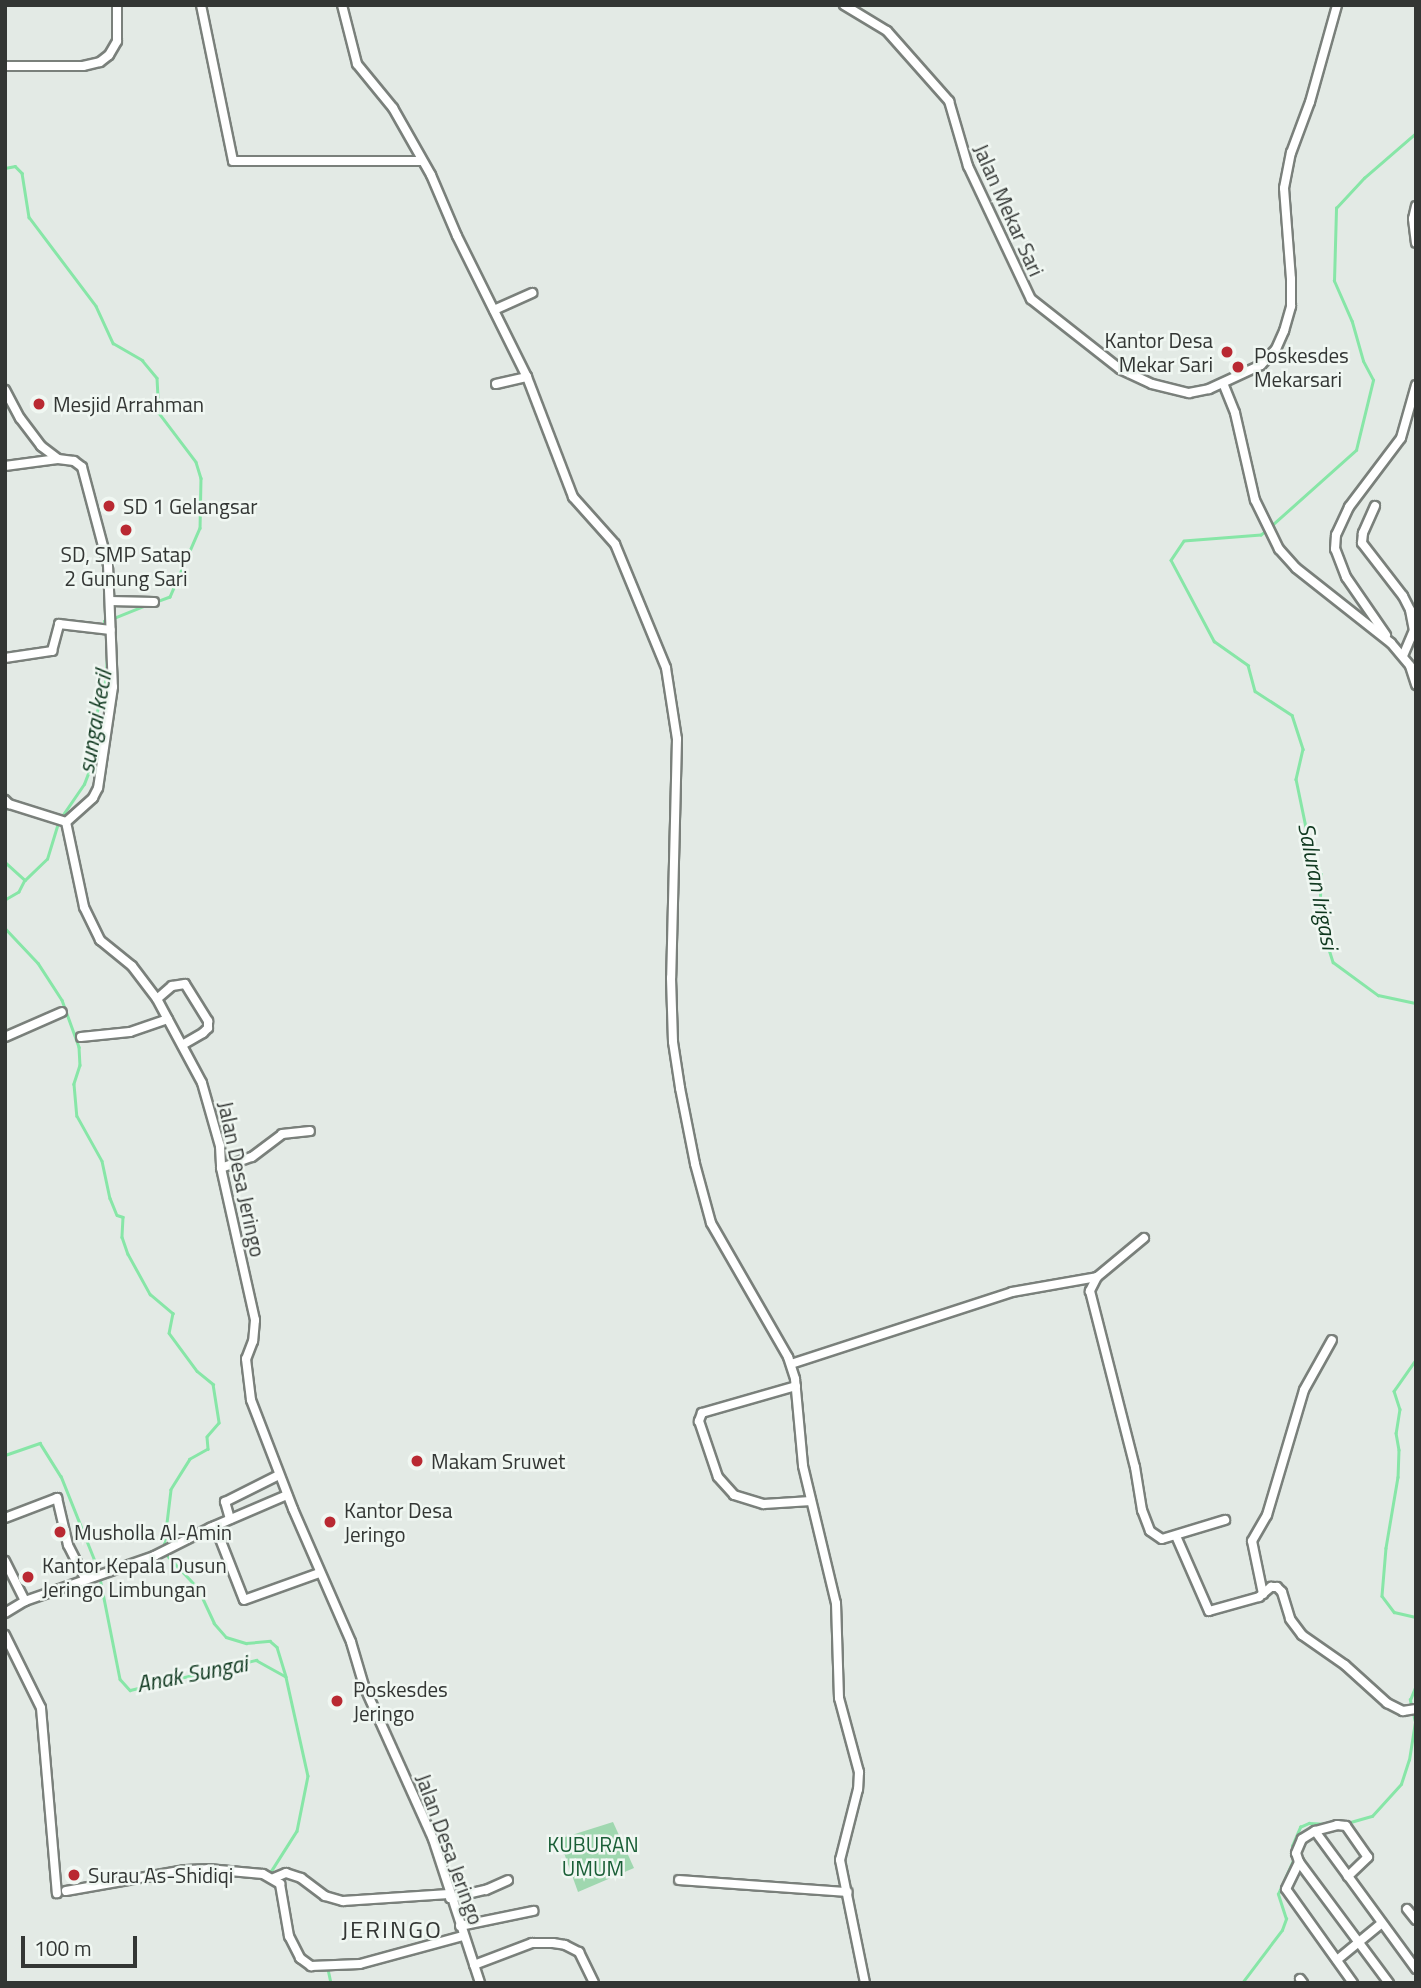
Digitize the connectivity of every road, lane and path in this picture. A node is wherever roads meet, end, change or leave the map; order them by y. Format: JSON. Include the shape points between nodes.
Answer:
{"nodes":[{"id":1,"x":117,"y":5,"type":"edge"},
{"id":2,"x":201,"y":5,"type":"edge"},
{"id":3,"x":342,"y":5,"type":"edge"},
{"id":4,"x":844,"y":5,"type":"edge"},
{"id":5,"x":1337,"y":5,"type":"edge"},
{"id":6,"x":5,"y":66,"type":"edge"},
{"id":7,"x":422,"y":161,"type":"junction"},
{"id":8,"x":1416,"y":206,"type":"edge"},
{"id":9,"x":1416,"y":243,"type":"edge"},
{"id":10,"x":532,"y":293,"type":"dead end"},
{"id":11,"x":494,"y":310,"type":"junction"},
{"id":12,"x":527,"y":377,"type":"junction"},
{"id":13,"x":1223,"y":383,"type":"junction"},
{"id":14,"x":496,"y":384,"type":"dead end"},
{"id":15,"x":1416,"y":385,"type":"edge"},
{"id":16,"x":5,"y":390,"type":"edge"},
{"id":17,"x":1415,"y":396,"type":"edge"},
{"id":18,"x":58,"y":459,"type":"junction"},
{"id":19,"x":5,"y":466,"type":"edge"},
{"id":20,"x":1375,"y":506,"type":"dead end"},
{"id":21,"x":110,"y":601,"type":"junction"},
{"id":22,"x":154,"y":602,"type":"dead end"},
{"id":23,"x":108,"y":629,"type":"junction"},
{"id":24,"x":1391,"y":643,"type":"junction"},
{"id":25,"x":1403,"y":656,"type":"junction"},
{"id":26,"x":5,"y":658,"type":"edge"},
{"id":27,"x":1416,"y":685,"type":"edge"},
{"id":28,"x":5,"y":800,"type":"edge"},
{"id":29,"x":66,"y":822,"type":"junction"},
{"id":30,"x":157,"y":999,"type":"junction"},
{"id":31,"x":62,"y":1012,"type":"dead end"},
{"id":32,"x":168,"y":1019,"type":"junction"},
{"id":33,"x":5,"y":1037,"type":"edge"},
{"id":34,"x":81,"y":1037,"type":"dead end"},
{"id":35,"x":182,"y":1045,"type":"junction"},
{"id":36,"x":310,"y":1131,"type":"dead end"},
{"id":37,"x":221,"y":1168,"type":"junction"},
{"id":38,"x":1144,"y":1238,"type":"dead end"},
{"id":39,"x":1097,"y":1277,"type":"junction"},
{"id":40,"x":1332,"y":1340,"type":"dead end"},
{"id":41,"x":791,"y":1364,"type":"junction"},
{"id":42,"x":796,"y":1387,"type":"junction"},
{"id":43,"x":279,"y":1475,"type":"junction"},
{"id":44,"x":287,"y":1495,"type":"junction"},
{"id":45,"x":811,"y":1501,"type":"junction"},
{"id":46,"x":5,"y":1518,"type":"edge"},
{"id":47,"x":230,"y":1519,"type":"junction"},
{"id":48,"x":1225,"y":1520,"type":"dead end"},
{"id":49,"x":215,"y":1526,"type":"junction"},
{"id":50,"x":1176,"y":1536,"type":"junction"},
{"id":51,"x":5,"y":1561,"type":"edge"},
{"id":52,"x":319,"y":1573,"type":"junction"},
{"id":53,"x":85,"y":1578,"type":"junction"},
{"id":54,"x":1263,"y":1594,"type":"junction"},
{"id":55,"x":25,"y":1601,"type":"junction"},
{"id":56,"x":5,"y":1612,"type":"edge"},
{"id":57,"x":5,"y":1635,"type":"edge"},
{"id":58,"x":1416,"y":1709,"type":"edge"},
{"id":59,"x":1315,"y":1831,"type":"junction"},
{"id":60,"x":1299,"y":1862,"type":"junction"},
{"id":61,"x":1348,"y":1876,"type":"junction"},
{"id":62,"x":274,"y":1878,"type":"junction"},
{"id":63,"x":508,"y":1880,"type":"dead end"},
{"id":64,"x":679,"y":1880,"type":"dead end"},
{"id":65,"x":848,"y":1892,"type":"junction"},
{"id":66,"x":450,"y":1896,"type":"junction"},
{"id":67,"x":1407,"y":1909,"type":"dead end"},
{"id":68,"x":533,"y":1911,"type":"dead end"},
{"id":69,"x":1416,"y":1920,"type":"edge"},
{"id":70,"x":1382,"y":1923,"type":"junction"},
{"id":71,"x":460,"y":1926,"type":"junction"},
{"id":72,"x":463,"y":1936,"type":"junction"},
{"id":73,"x":1359,"y":1940,"type":"junction"},
{"id":74,"x":1336,"y":1959,"type":"junction"},
{"id":75,"x":474,"y":1965,"type":"junction"},
{"id":76,"x":1416,"y":1969,"type":"edge"},
{"id":77,"x":480,"y":1983,"type":"edge"},
{"id":78,"x":594,"y":1983,"type":"edge"},
{"id":79,"x":865,"y":1983,"type":"edge"},
{"id":80,"x":1353,"y":1983,"type":"edge"},
{"id":81,"x":1390,"y":1983,"type":"edge"}],
"edges":[{"from":1,"to":6,"type":"street","via":[[117,41],[100,62]]},
{"from":2,"to":7,"type":"street","via":[[234,162]]},
{"from":3,"to":7,"type":"street","via":[[357,64],[393,108]]},
{"from":4,"to":13,"type":"street","name":"Jalan Mekar Sari","via":[[887,31],[949,102],[968,166],[1031,299],[1137,378],[1189,393]]},
{"from":5,"to":13,"type":"street","name":"Jalan Mekar Sari","via":[[1284,188],[1291,306],[1284,331],[1261,365]]},
{"from":7,"to":11,"type":"street"},
{"from":8,"to":9,"type":"street"},
{"from":10,"to":11,"type":"street"},
{"from":11,"to":12,"type":"street"},
{"from":12,"to":14,"type":"street"},
{"from":12,"to":41,"type":"street","via":[[573,497],[615,544],[666,668],[677,739],[671,978],[680,1088],[712,1223]]},
{"from":13,"to":24,"type":"street","via":[[1235,412],[1251,488],[1273,539],[1296,568]]},
{"from":15,"to":17,"type":"street"},
{"from":16,"to":18,"type":"street","via":[[33,437]]},
{"from":17,"to":24,"type":"street","via":[[1401,438],[1349,507],[1336,535],[1335,549],[1346,577]]},
{"from":18,"to":19,"type":"street"},
{"from":18,"to":21,"type":"street","via":[[82,467],[104,544]]},
{"from":20,"to":25,"type":"street","via":[[1362,541],[1410,610],[1414,630]]},
{"from":21,"to":22,"type":"street"},
{"from":21,"to":23,"type":"street"},
{"from":23,"to":26,"type":"street","via":[[59,624],[52,652]]},
{"from":23,"to":29,"type":"street","via":[[113,687],[98,789]]},
{"from":24,"to":25,"type":"street"},
{"from":25,"to":27,"type":"street"},
{"from":28,"to":29,"type":"street"},
{"from":29,"to":30,"type":"street","name":"Jalan Desa Jeringo","via":[[83,907],[93,929],[132,966]]},
{"from":30,"to":32,"type":"street","name":"Jalan Desa Jeringo"},
{"from":30,"to":35,"type":"street","via":[[173,986],[185,984],[208,1021],[203,1033]]},
{"from":31,"to":33,"type":"street"},
{"from":32,"to":34,"type":"street","via":[[130,1032]]},
{"from":32,"to":35,"type":"street","name":"Jalan Desa Jeringo"},
{"from":35,"to":37,"type":"street","name":"Jalan Desa Jeringo","via":[[207,1097]]},
{"from":36,"to":37,"type":"street","via":[[282,1135],[252,1157]]},
{"from":37,"to":43,"type":"street","name":"Jalan Desa Jeringo","via":[[255,1320],[246,1359],[248,1388]]},
{"from":38,"to":39,"type":"street"},
{"from":39,"to":41,"type":"street","via":[[1012,1292]]},
{"from":39,"to":50,"type":"street","via":[[1090,1294],[1145,1520],[1157,1538]]},
{"from":40,"to":54,"type":"street","via":[[1304,1390],[1267,1515],[1252,1541]]},
{"from":41,"to":42,"type":"street"},
{"from":42,"to":45,"type":"street","via":[[800,1448]]},
{"from":42,"to":45,"type":"street","via":[[702,1413],[699,1421],[718,1477],[734,1495],[764,1504]]},
{"from":43,"to":44,"type":"street","name":"Jalan Desa Jeringo"},
{"from":43,"to":47,"type":"street","via":[[225,1503]]},
{"from":44,"to":47,"type":"street"},
{"from":44,"to":52,"type":"street","name":"Jalan Desa Jeringo"},
{"from":45,"to":65,"type":"street","via":[[835,1597],[839,1698],[859,1773],[839,1860]]},
{"from":46,"to":53,"type":"street","via":[[58,1499],[68,1545]]},
{"from":47,"to":49,"type":"street"},
{"from":48,"to":50,"type":"street"},
{"from":49,"to":52,"type":"street","via":[[244,1600]]},
{"from":49,"to":53,"type":"street","via":[[154,1556]]},
{"from":50,"to":54,"type":"street","via":[[1209,1611]]},
{"from":51,"to":55,"type":"street"},
{"from":52,"to":66,"type":"street","name":"Jalan Desa Jeringo","via":[[433,1839]]},
{"from":53,"to":55,"type":"street"},
{"from":54,"to":58,"type":"street","via":[[1279,1588],[1290,1619],[1302,1635],[1387,1703],[1403,1711]]},
{"from":55,"to":56,"type":"street"},
{"from":57,"to":62,"type":"street","via":[[41,1708],[62,1892],[196,1869]]},
{"from":59,"to":60,"type":"street","via":[[1299,1843]]},
{"from":59,"to":61,"type":"street"},
{"from":59,"to":61,"type":"street","via":[[1346,1826],[1367,1854],[1367,1860]]},
{"from":60,"to":73,"type":"street"},
{"from":60,"to":74,"type":"street","via":[[1286,1889]]},
{"from":61,"to":70,"type":"street"},
{"from":62,"to":66,"type":"street","via":[[286,1873],[301,1878],[325,1896],[343,1901]]},
{"from":62,"to":72,"type":"street","via":[[281,1887],[293,1944],[311,1966],[360,1964]]},
{"from":63,"to":66,"type":"street","via":[[486,1890]]},
{"from":64,"to":65,"type":"street"},
{"from":65,"to":79,"type":"street"},
{"from":66,"to":71,"type":"street","name":"Jalan Desa Jeringo"},
{"from":67,"to":69,"type":"street"},
{"from":68,"to":71,"type":"street"},
{"from":70,"to":73,"type":"street"},
{"from":70,"to":76,"type":"street"},
{"from":71,"to":72,"type":"street","name":"Jalan Desa Jeringo"},
{"from":72,"to":75,"type":"street","name":"Jalan Desa Jeringo"},
{"from":73,"to":74,"type":"street"},
{"from":73,"to":81,"type":"street"},
{"from":74,"to":80,"type":"street"},
{"from":75,"to":77,"type":"street","name":"Jalan Desa Jeringo"},
{"from":75,"to":78,"type":"street","via":[[532,1943],[553,1943],[579,1952]]}]}
